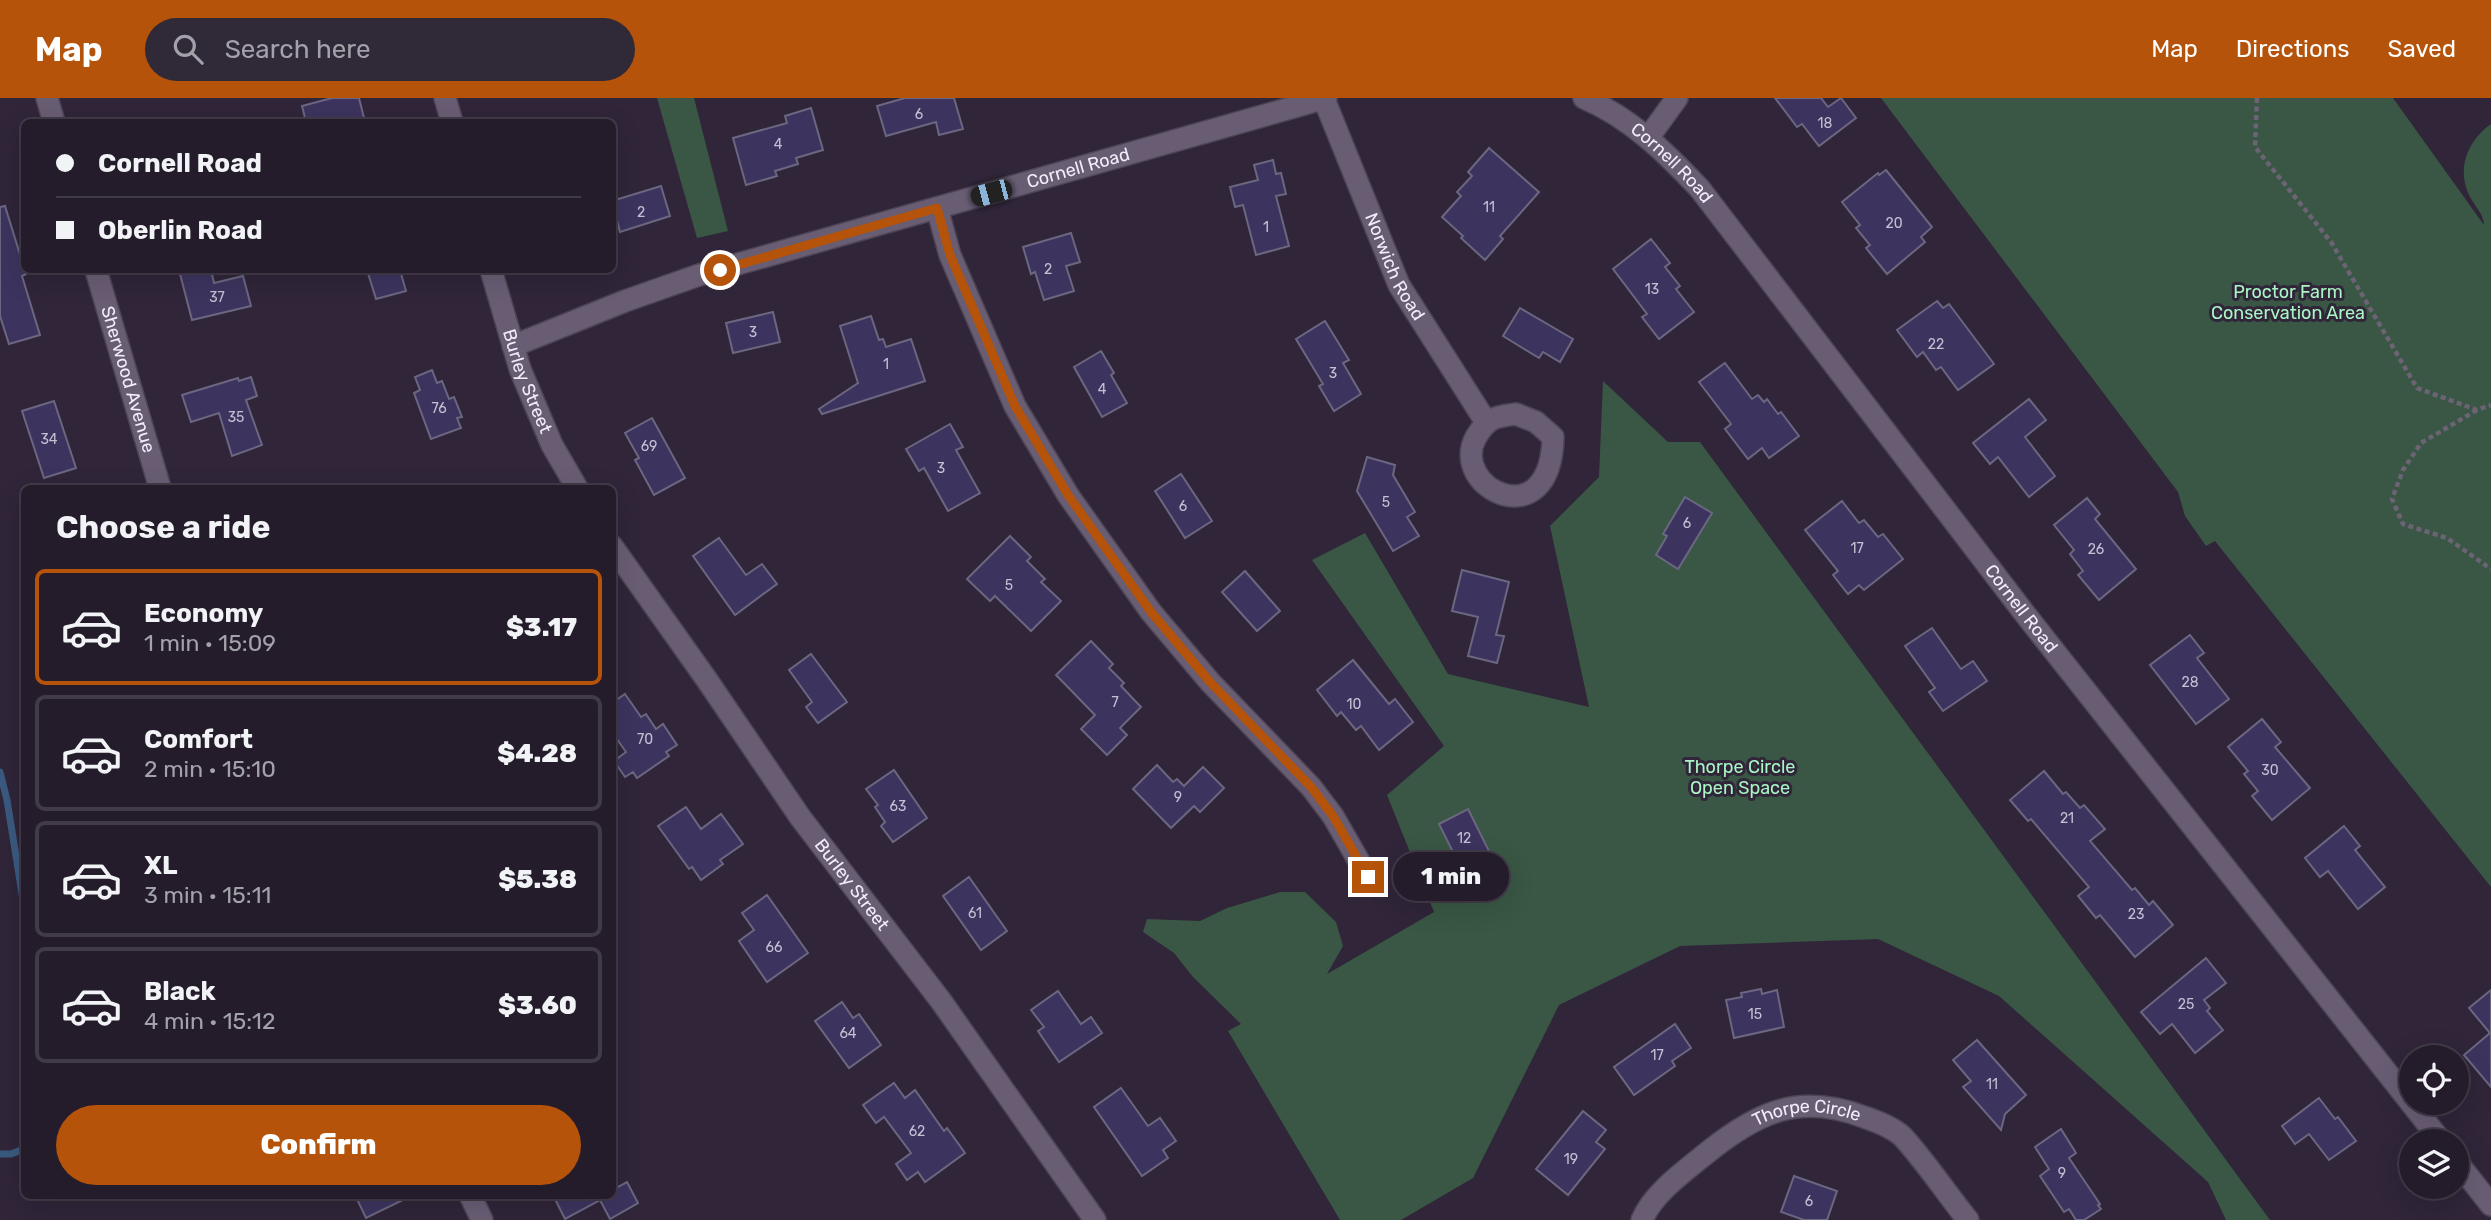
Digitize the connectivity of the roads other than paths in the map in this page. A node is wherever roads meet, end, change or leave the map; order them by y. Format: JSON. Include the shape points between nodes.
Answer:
{"nodes":[{"id":1,"x":47,"y":98,"type":"edge"},
{"id":2,"x":445,"y":98,"type":"edge"},
{"id":3,"x":1325,"y":98,"type":"edge"},
{"id":4,"x":1584,"y":98,"type":"edge"},
{"id":5,"x":1677,"y":98,"type":"edge"},
{"id":6,"x":53,"y":119,"type":"edge"},
{"id":7,"x":451,"y":119,"type":"edge"},
{"id":8,"x":1648,"y":138,"type":"junction"},
{"id":9,"x":937,"y":208,"type":"junction"},
{"id":10,"x":97,"y":273,"type":"edge"},
{"id":11,"x":492,"y":273,"type":"edge"},
{"id":12,"x":513,"y":346,"type":"junction"},
{"id":13,"x":1486,"y":422,"type":"dead end"},
{"id":14,"x":159,"y":485,"type":"edge"},
{"id":15,"x":575,"y":485,"type":"edge"},
{"id":16,"x":616,"y":552,"type":"edge"},
{"id":17,"x":1368,"y":877,"type":"dead end"},
{"id":18,"x":2432,"y":1129,"type":"edge"},
{"id":19,"x":2469,"y":1177,"type":"edge"},
{"id":20,"x":472,"y":1199,"type":"edge"},
{"id":21,"x":2491,"y":1205,"type":"edge"},
{"id":22,"x":482,"y":1220,"type":"edge"},
{"id":23,"x":1095,"y":1220,"type":"edge"},
{"id":24,"x":1642,"y":1220,"type":"edge"},
{"id":25,"x":1968,"y":1220,"type":"edge"}],
"edges":[{"from":1,"to":6,"type":"street"},
{"from":2,"to":7,"type":"street"},
{"from":3,"to":9,"type":"street","name":"Cornell Road"},
{"from":3,"to":13,"type":"street","name":"Norwich Road","via":[[1399,285]]},
{"from":4,"to":8,"type":"street","name":"Cornell Road","via":[[1607,108]]},
{"from":5,"to":8,"type":"street"},
{"from":8,"to":18,"type":"street","name":"Cornell Road","via":[[1700,189],[2025,614]]},
{"from":9,"to":12,"type":"street","name":"Cornell Road","via":[[699,275]]},
{"from":9,"to":17,"type":"street","via":[[950,255],[1015,406],[1068,495],[1151,612],[1210,682],[1311,787]]},
{"from":10,"to":14,"type":"street","name":"Sherwood Avenue"},
{"from":11,"to":12,"type":"street","name":"Burley Street"},
{"from":12,"to":15,"type":"street","name":"Burley Street","via":[[552,445]]},
{"from":16,"to":23,"type":"street","name":"Burley Street","via":[[800,817],[941,1001]]},
{"from":19,"to":21,"type":"street"},
{"from":20,"to":22,"type":"street"},
{"from":24,"to":25,"type":"street","name":"Thorpe Circle","via":[[1670,1184],[1720,1143],[1769,1112],[1806,1105],[1838,1108],[1900,1134]]}]}
